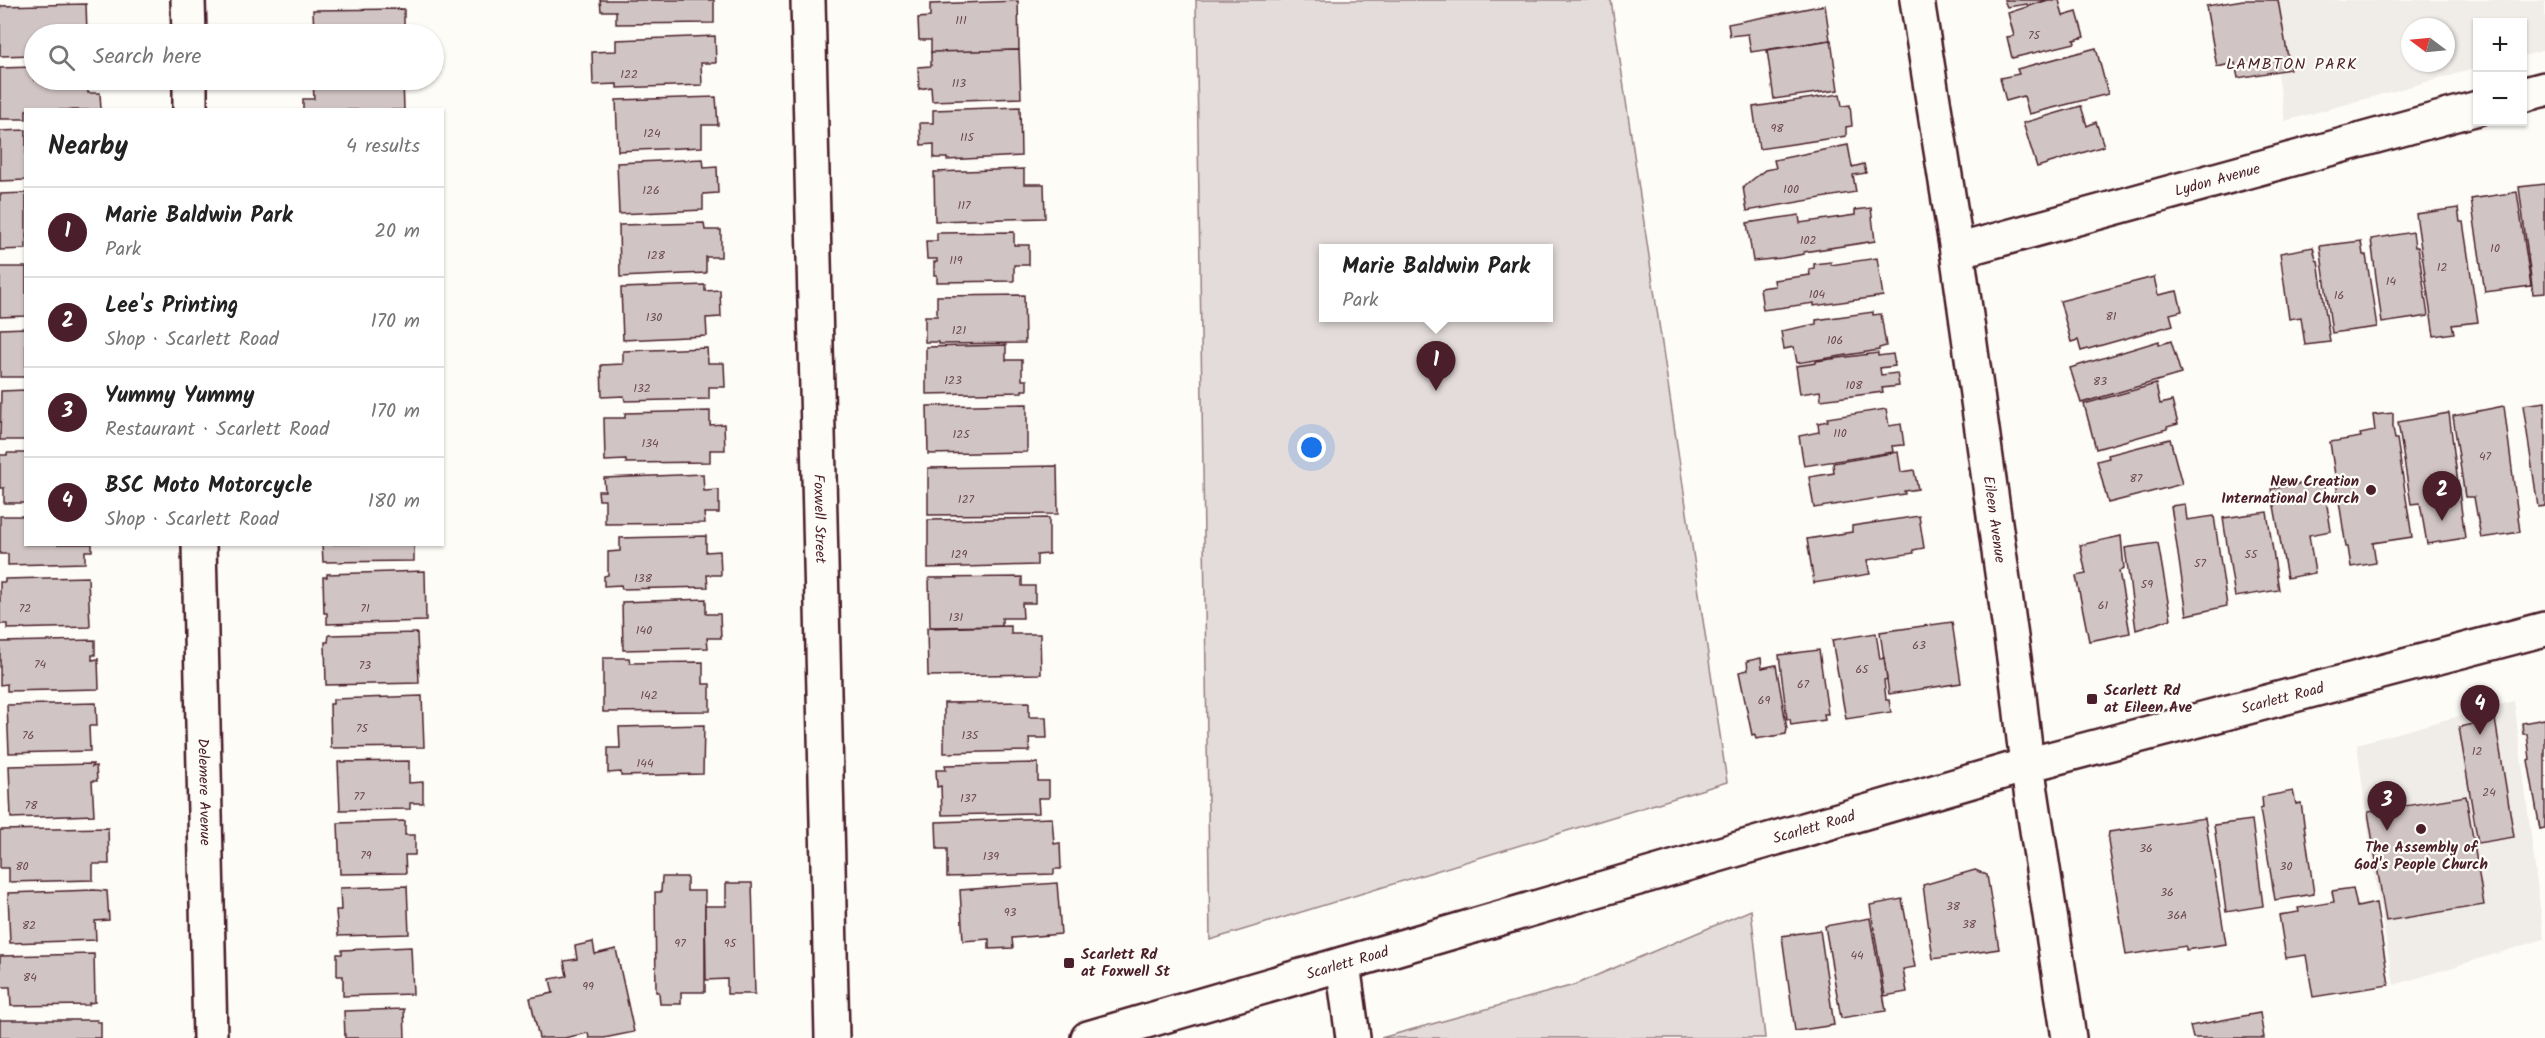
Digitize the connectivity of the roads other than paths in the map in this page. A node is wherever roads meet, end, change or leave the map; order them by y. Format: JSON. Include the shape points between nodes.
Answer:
{"nodes":[{"id":1,"x":188,"y":0,"type":"edge"},
{"id":2,"x":808,"y":0,"type":"edge"},
{"id":3,"x":1917,"y":0,"type":"edge"},
{"id":4,"x":189,"y":24,"type":"edge"},
{"id":5,"x":2545,"y":89,"type":"edge"},
{"id":6,"x":190,"y":90,"type":"edge"},
{"id":7,"x":2527,"y":95,"type":"edge"},
{"id":8,"x":190,"y":108,"type":"edge"},
{"id":9,"x":2473,"y":109,"type":"edge"},
{"id":10,"x":1956,"y":251,"type":"junction"},
{"id":11,"x":199,"y":546,"type":"edge"},
{"id":12,"x":2545,"y":629,"type":"edge"},
{"id":13,"x":2027,"y":765,"type":"junction"},
{"id":14,"x":1343,"y":964,"type":"junction"},
{"id":15,"x":210,"y":1038,"type":"edge"},
{"id":16,"x":832,"y":1038,"type":"edge"},
{"id":17,"x":1088,"y":1038,"type":"edge"},
{"id":18,"x":1353,"y":1038,"type":"edge"},
{"id":19,"x":2069,"y":1038,"type":"edge"}],
"edges":[{"from":1,"to":4,"type":"street"},
{"from":2,"to":16,"type":"street","name":"Foxwell Street"},
{"from":3,"to":10,"type":"street","name":"Eileen Avenue"},
{"from":5,"to":7,"type":"street"},
{"from":6,"to":8,"type":"street"},
{"from":9,"to":10,"type":"street","name":"Lydon Avenue"},
{"from":10,"to":13,"type":"street","name":"Eileen Avenue"},
{"from":11,"to":15,"type":"street","name":"Delemere Avenue"},
{"from":12,"to":13,"type":"street","name":"Scarlett Road"},
{"from":13,"to":14,"type":"street","name":"Scarlett Road"},
{"from":13,"to":19,"type":"street","name":"Eileen Avenue"},
{"from":14,"to":17,"type":"street","name":"Scarlett Road"},
{"from":14,"to":18,"type":"street"}]}
